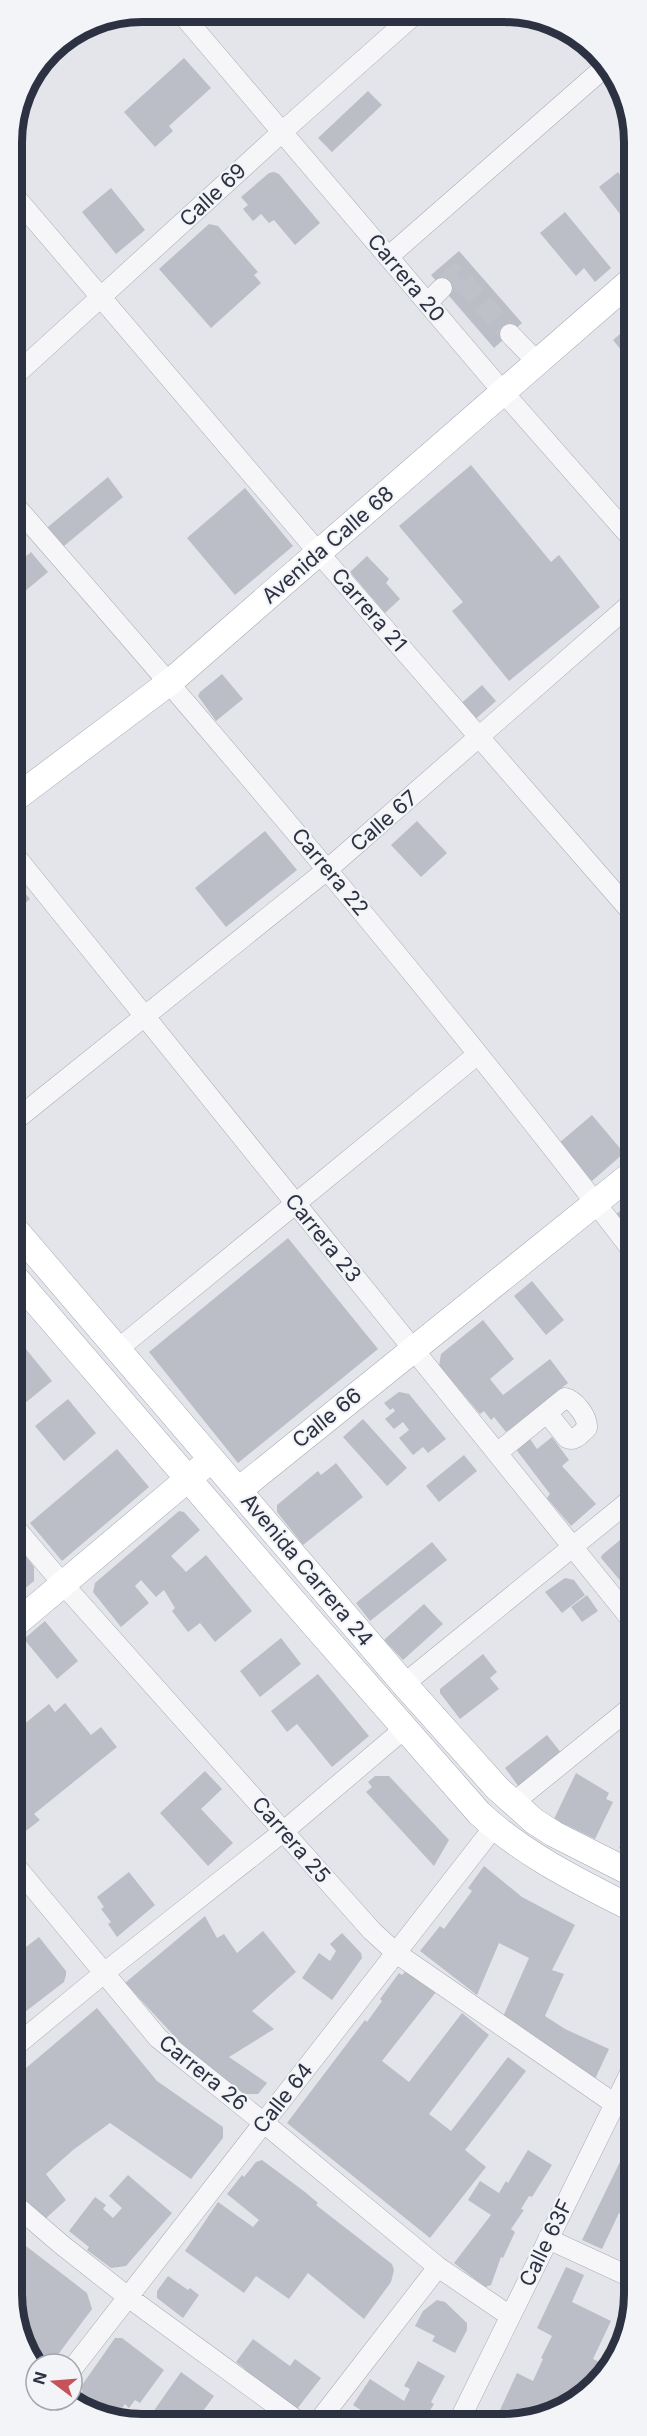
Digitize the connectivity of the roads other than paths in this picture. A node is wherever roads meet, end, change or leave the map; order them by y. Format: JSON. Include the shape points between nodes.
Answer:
{"nodes":[{"id":1,"x":188,"y":22,"type":"edge"},
{"id":2,"x":406,"y":22,"type":"edge"},
{"id":3,"x":601,"y":71,"type":"edge"},
{"id":4,"x":282,"y":132,"type":"junction"},
{"id":5,"x":23,"y":206,"type":"edge"},
{"id":6,"x":388,"y":257,"type":"junction"},
{"id":7,"x":624,"y":287,"type":"edge"},
{"id":8,"x":442,"y":288,"type":"tunnel mouth"},
{"id":9,"x":102,"y":298,"type":"junction"},
{"id":10,"x":427,"y":303,"type":"junction"},
{"id":11,"x":510,"y":334,"type":"tunnel mouth"},
{"id":12,"x":537,"y":362,"type":"junction"},
{"id":13,"x":23,"y":368,"type":"edge"},
{"id":14,"x":502,"y":392,"type":"junction"},
{"id":15,"x":23,"y":514,"type":"edge"},
{"id":16,"x":624,"y":530,"type":"edge"},
{"id":17,"x":318,"y":552,"type":"junction"},
{"id":18,"x":624,"y":610,"type":"edge"},
{"id":19,"x":170,"y":682,"type":"junction"},
{"id":20,"x":480,"y":738,"type":"junction"},
{"id":21,"x":23,"y":793,"type":"edge"},
{"id":22,"x":23,"y":865,"type":"edge"},
{"id":23,"x":328,"y":869,"type":"junction"},
{"id":24,"x":624,"y":904,"type":"edge"},
{"id":25,"x":144,"y":1015,"type":"junction"},
{"id":26,"x":478,"y":1054,"type":"junction"},
{"id":27,"x":23,"y":1114,"type":"edge"},
{"id":28,"x":624,"y":1180,"type":"edge"},
{"id":29,"x":596,"y":1203,"type":"junction"},
{"id":30,"x":296,"y":1204,"type":"junction"},
{"id":31,"x":22,"y":1238,"type":"edge"},
{"id":32,"x":624,"y":1240,"type":"edge"},
{"id":33,"x":22,"y":1286,"type":"edge"},
{"id":34,"x":118,"y":1349,"type":"junction"},
{"id":35,"x":413,"y":1349,"type":"junction"},
{"id":36,"x":547,"y":1413,"type":"dead end"},
{"id":37,"x":497,"y":1453,"type":"junction"},
{"id":38,"x":213,"y":1459,"type":"junction"},
{"id":39,"x":189,"y":1479,"type":"junction"},
{"id":40,"x":239,"y":1490,"type":"junction"},
{"id":41,"x":624,"y":1505,"type":"edge"},
{"id":42,"x":22,"y":1536,"type":"edge"},
{"id":43,"x":573,"y":1547,"type":"junction"},
{"id":44,"x":63,"y":1584,"type":"junction"},
{"id":45,"x":624,"y":1611,"type":"edge"},
{"id":46,"x":22,"y":1618,"type":"edge"},
{"id":47,"x":404,"y":1684,"type":"junction"},
{"id":48,"x":624,"y":1713,"type":"edge"},
{"id":49,"x":404,"y":1729,"type":"junction"},
{"id":50,"x":513,"y":1803,"type":"junction"},
{"id":51,"x":494,"y":1827,"type":"junction"},
{"id":52,"x":284,"y":1831,"type":"junction"},
{"id":53,"x":624,"y":1870,"type":"edge"},
{"id":54,"x":22,"y":1874,"type":"edge"},
{"id":55,"x":624,"y":1905,"type":"edge"},
{"id":56,"x":396,"y":1953,"type":"junction"},
{"id":57,"x":104,"y":1973,"type":"junction"},
{"id":58,"x":22,"y":2041,"type":"edge"},
{"id":59,"x":624,"y":2086,"type":"edge"},
{"id":60,"x":615,"y":2104,"type":"junction"},
{"id":61,"x":264,"y":2122,"type":"junction"},
{"id":62,"x":22,"y":2211,"type":"edge"},
{"id":63,"x":548,"y":2239,"type":"junction"},
{"id":64,"x":438,"y":2266,"type":"junction"},
{"id":65,"x":624,"y":2274,"type":"edge"},
{"id":66,"x":128,"y":2297,"type":"junction"},
{"id":67,"x":510,"y":2316,"type":"junction"},
{"id":68,"x":84,"y":2354,"type":"edge"},
{"id":69,"x":288,"y":2414,"type":"edge"},
{"id":70,"x":324,"y":2414,"type":"edge"},
{"id":71,"x":462,"y":2414,"type":"edge"}],
"edges":[{"from":1,"to":4,"type":"street","name":"Carrera 20"},
{"from":2,"to":4,"type":"street","name":"Calle 69"},
{"from":3,"to":6,"type":"street"},
{"from":4,"to":6,"type":"street","name":"Carrera 20"},
{"from":4,"to":9,"type":"street","name":"Calle 69"},
{"from":5,"to":9,"type":"street","name":"Carrera 21"},
{"from":6,"to":10,"type":"street","name":"Carrera 20"},
{"from":7,"to":12,"type":"main road","name":"Avenida Calle 68"},
{"from":8,"to":10,"type":"street"},
{"from":9,"to":13,"type":"street","name":"Calle 69"},
{"from":9,"to":17,"type":"street","name":"Carrera 21"},
{"from":10,"to":14,"type":"street","name":"Carrera 20"},
{"from":11,"to":12,"type":"street"},
{"from":12,"to":14,"type":"main road","name":"Avenida Calle 68"},
{"from":14,"to":16,"type":"street","name":"Carrera 20"},
{"from":14,"to":17,"type":"main road","name":"Avenida Calle 68"},
{"from":15,"to":19,"type":"street","name":"Carrera 22"},
{"from":17,"to":19,"type":"main road","name":"Avenida Calle 68"},
{"from":17,"to":20,"type":"street","name":"Carrera 21"},
{"from":18,"to":20,"type":"street","name":"Calle 67"},
{"from":19,"to":21,"type":"main road","name":"Avenida Calle 68"},
{"from":19,"to":23,"type":"street","name":"Carrera 22"},
{"from":20,"to":23,"type":"street","name":"Calle 67"},
{"from":20,"to":24,"type":"street","name":"Carrera 21"},
{"from":22,"to":25,"type":"street","name":"Carrera 23"},
{"from":23,"to":25,"type":"street","name":"Calle 67"},
{"from":23,"to":26,"type":"street","name":"Carrera 22"},
{"from":25,"to":27,"type":"street","name":"Calle 67"},
{"from":25,"to":30,"type":"street","name":"Carrera 23"},
{"from":26,"to":29,"type":"street","name":"Carrera 22"},
{"from":26,"to":30,"type":"street"},
{"from":28,"to":29,"type":"main road","name":"Calle 66"},
{"from":29,"to":32,"type":"street","name":"Carrera 22"},
{"from":29,"to":35,"type":"main road","name":"Calle 66"},
{"from":30,"to":34,"type":"street"},
{"from":30,"to":35,"type":"street","name":"Carrera 23"},
{"from":31,"to":34,"type":"main road","name":"Avenida Carrera 24"},
{"from":33,"to":39,"type":"main road","name":"Avenida Carrera 24"},
{"from":34,"to":38,"type":"main road","name":"Avenida Carrera 24"},
{"from":35,"to":37,"type":"street","name":"Carrera 23"},
{"from":35,"to":40,"type":"main road","name":"Calle 66"},
{"from":36,"to":37,"type":"street"},
{"from":37,"to":43,"type":"street","name":"Carrera 23"},
{"from":38,"to":39,"type":"main road"},
{"from":38,"to":40,"type":"main road","name":"Avenida Carrera 24"},
{"from":39,"to":40,"type":"main road"},
{"from":39,"to":44,"type":"main road"},
{"from":39,"to":49,"type":"main road","name":"Avenida Carrera 24"},
{"from":40,"to":47,"type":"main road","name":"Avenida Carrera 24"},
{"from":41,"to":43,"type":"street"},
{"from":42,"to":44,"type":"street","name":"Carrera 25"},
{"from":43,"to":45,"type":"street","name":"Carrera 23"},
{"from":43,"to":47,"type":"street"},
{"from":44,"to":46,"type":"main road"},
{"from":44,"to":52,"type":"street","name":"Carrera 25"},
{"from":47,"to":50,"type":"main road","name":"Avenida Carrera 24"},
{"from":48,"to":50,"type":"street"},
{"from":49,"to":51,"type":"main road","name":"Avenida Carrera 24"},
{"from":49,"to":52,"type":"street"},
{"from":50,"to":53,"type":"main road","name":"Avenida Carrera 24","via":[[554,1834]]},
{"from":51,"to":55,"type":"main road","name":"Avenida Carrera 24","via":[[549,1864]]},
{"from":51,"to":56,"type":"street","name":"Calle 64"},
{"from":52,"to":56,"type":"street","name":"Carrera 25"},
{"from":52,"to":57,"type":"street"},
{"from":54,"to":57,"type":"street","name":"Carrera 26"},
{"from":56,"to":60,"type":"street","name":"Carrera 25"},
{"from":56,"to":61,"type":"street","name":"Calle 64"},
{"from":57,"to":58,"type":"street"},
{"from":57,"to":61,"type":"street","name":"Carrera 26","via":[[158,2038]]},
{"from":59,"to":60,"type":"street","name":"Calle 63F"},
{"from":60,"to":63,"type":"street","name":"Calle 63F"},
{"from":61,"to":64,"type":"street","name":"Carrera 26"},
{"from":61,"to":66,"type":"street","name":"Calle 64"},
{"from":62,"to":66,"type":"street"},
{"from":63,"to":65,"type":"street"},
{"from":63,"to":67,"type":"street","name":"Calle 63F"},
{"from":64,"to":67,"type":"street","name":"Carrera 26"},
{"from":64,"to":70,"type":"street"},
{"from":66,"to":68,"type":"street","name":"Calle 64"},
{"from":66,"to":69,"type":"street"},
{"from":67,"to":71,"type":"street","name":"Calle 63F"}]}
